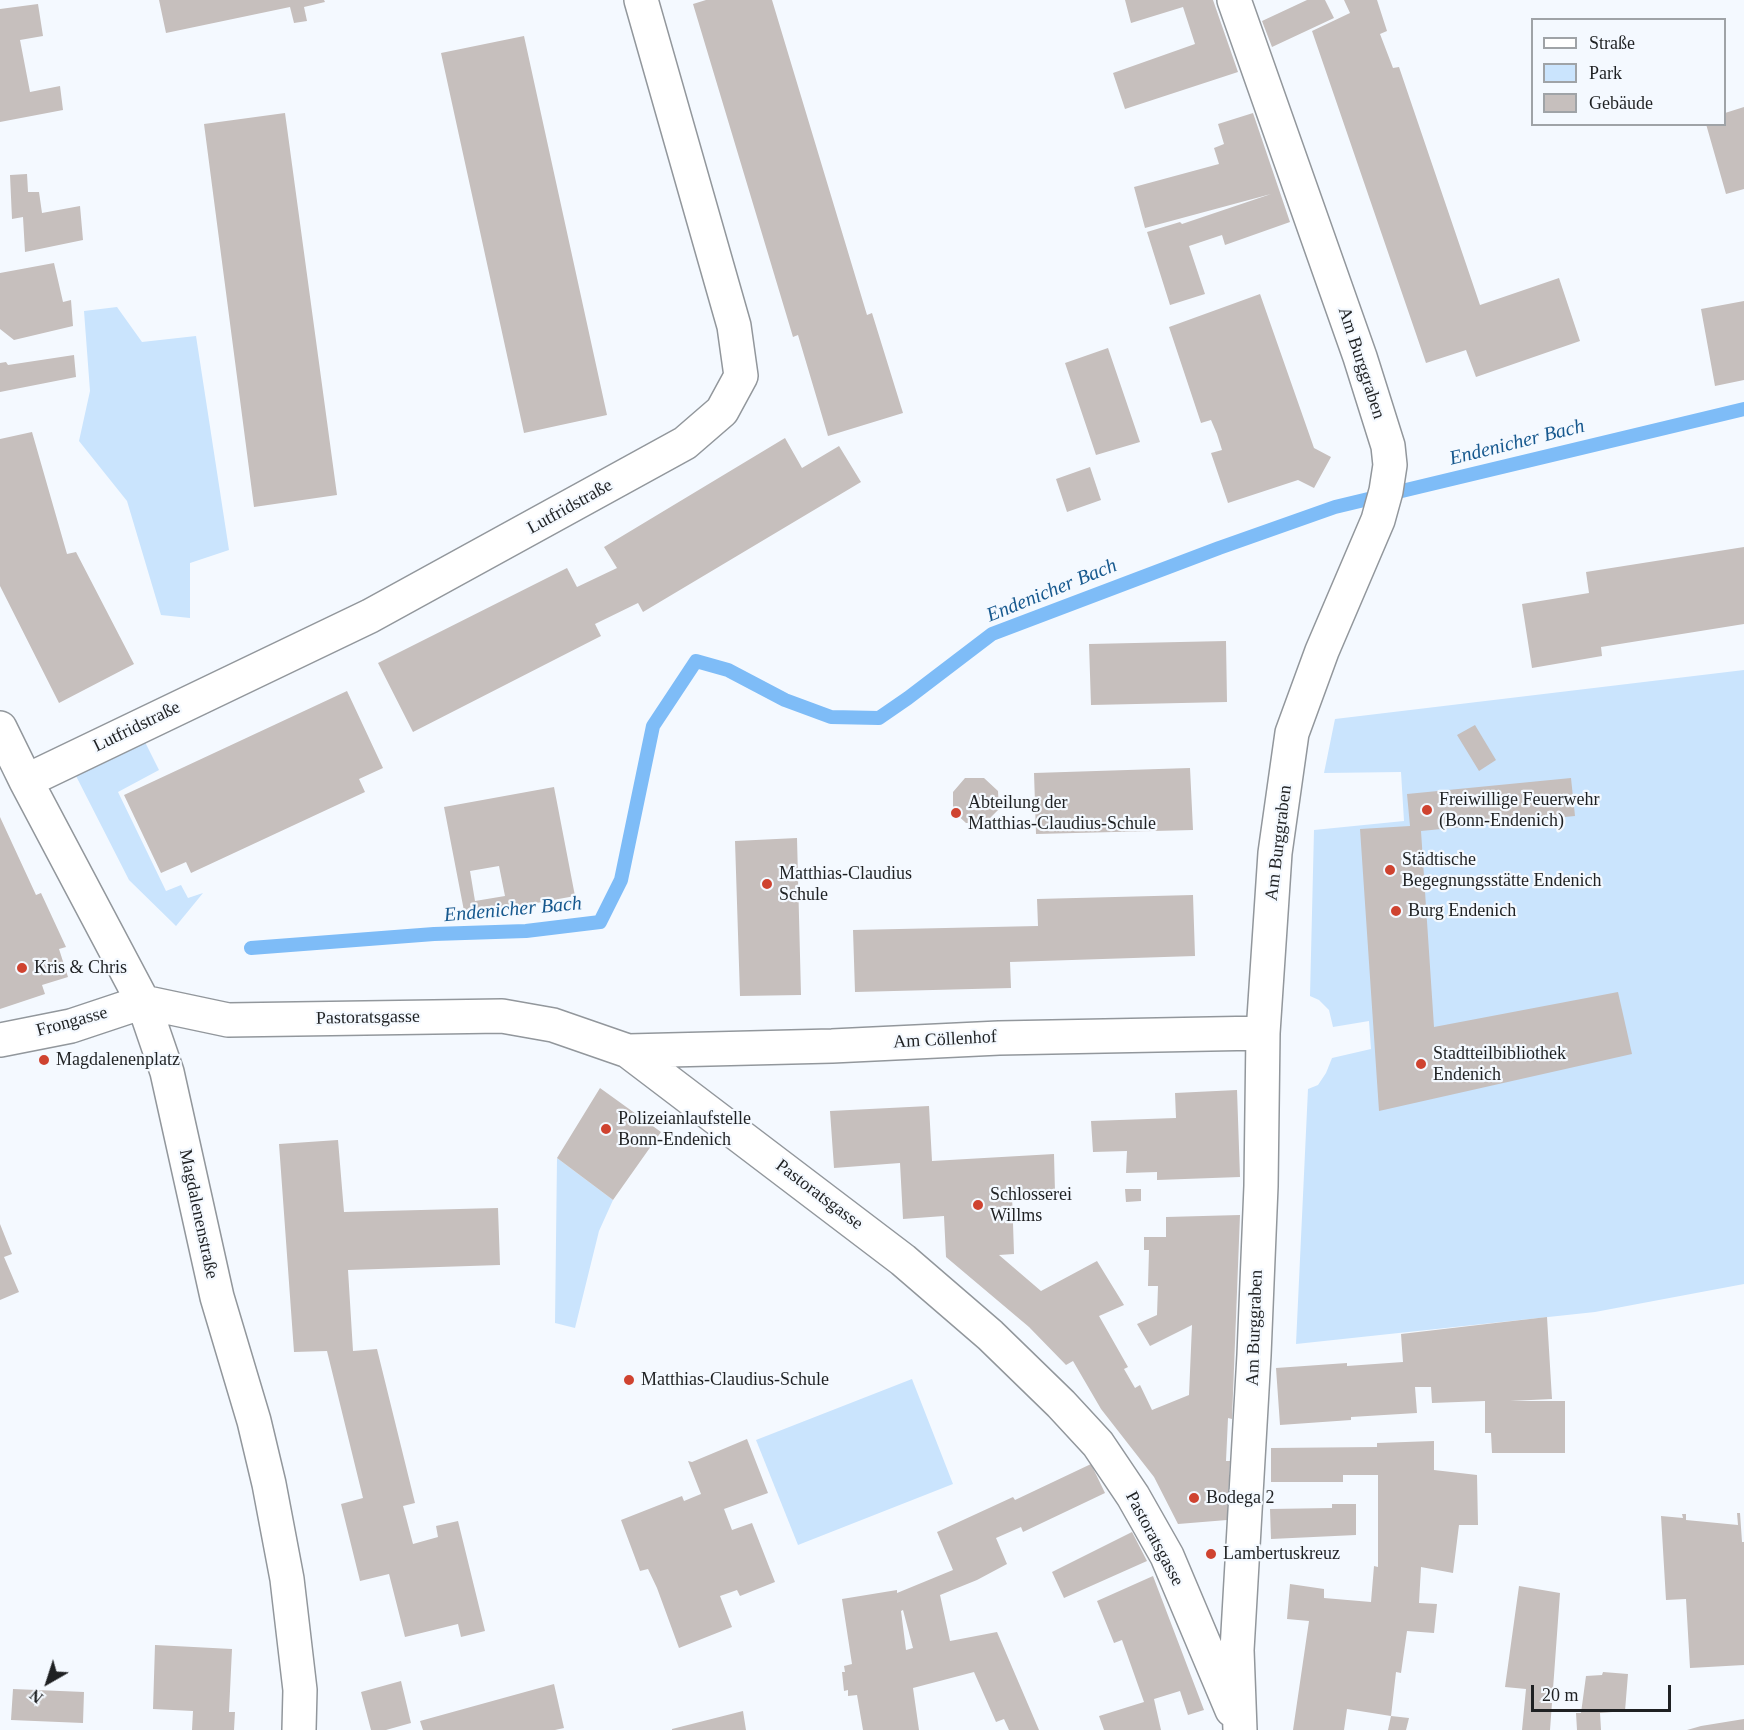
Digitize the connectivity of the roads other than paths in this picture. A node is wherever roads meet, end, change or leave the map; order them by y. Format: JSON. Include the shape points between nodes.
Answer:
{"nodes":[{"id":1,"x":641,"y":0,"type":"edge"},
{"id":2,"x":1234,"y":0,"type":"edge"},
{"id":3,"x":0,"y":728,"type":"edge"},
{"id":4,"x":26,"y":781,"type":"junction"},
{"id":5,"x":143,"y":1002,"type":"junction"},
{"id":6,"x":1263,"y":1033,"type":"junction"},
{"id":7,"x":0,"y":1040,"type":"edge"},
{"id":8,"x":628,"y":1051,"type":"junction"},
{"id":9,"x":299,"y":1730,"type":"edge"},
{"id":10,"x":1240,"y":1730,"type":"edge"}],
"edges":[{"from":1,"to":4,"type":"street","name":"Lutfridstraße","via":[[734,327],[741,376],[722,411],[685,443],[370,616]]},
{"from":2,"to":6,"type":"street","name":"Am Burggraben","via":[[1360,357],[1388,446],[1390,465],[1378,520],[1322,651],[1292,734],[1275,853]]},
{"from":3,"to":4,"type":"street","name":"Magdalenenstraße"},
{"from":4,"to":5,"type":"street","name":"Magdalenenstraße"},
{"from":5,"to":7,"type":"street","name":"Frongasse","via":[[71,1026]]},
{"from":5,"to":8,"type":"street","name":"Pastoratsgasse","via":[[228,1020],[501,1016],[553,1025]]},
{"from":5,"to":9,"type":"street","name":"Magdalenenstraße","via":[[167,1072],[217,1297],[261,1446],[287,1579],[300,1690]]},
{"from":6,"to":8,"type":"street","name":"Am Cöllenhof"},
{"from":6,"to":10,"type":"street","name":"Am Burggraben","via":[[1254,1355],[1237,1650]]},
{"from":8,"to":10,"type":"street","name":"Pastoratsgasse","via":[[903,1260],[990,1335],[1098,1444],[1167,1556]]}]}
